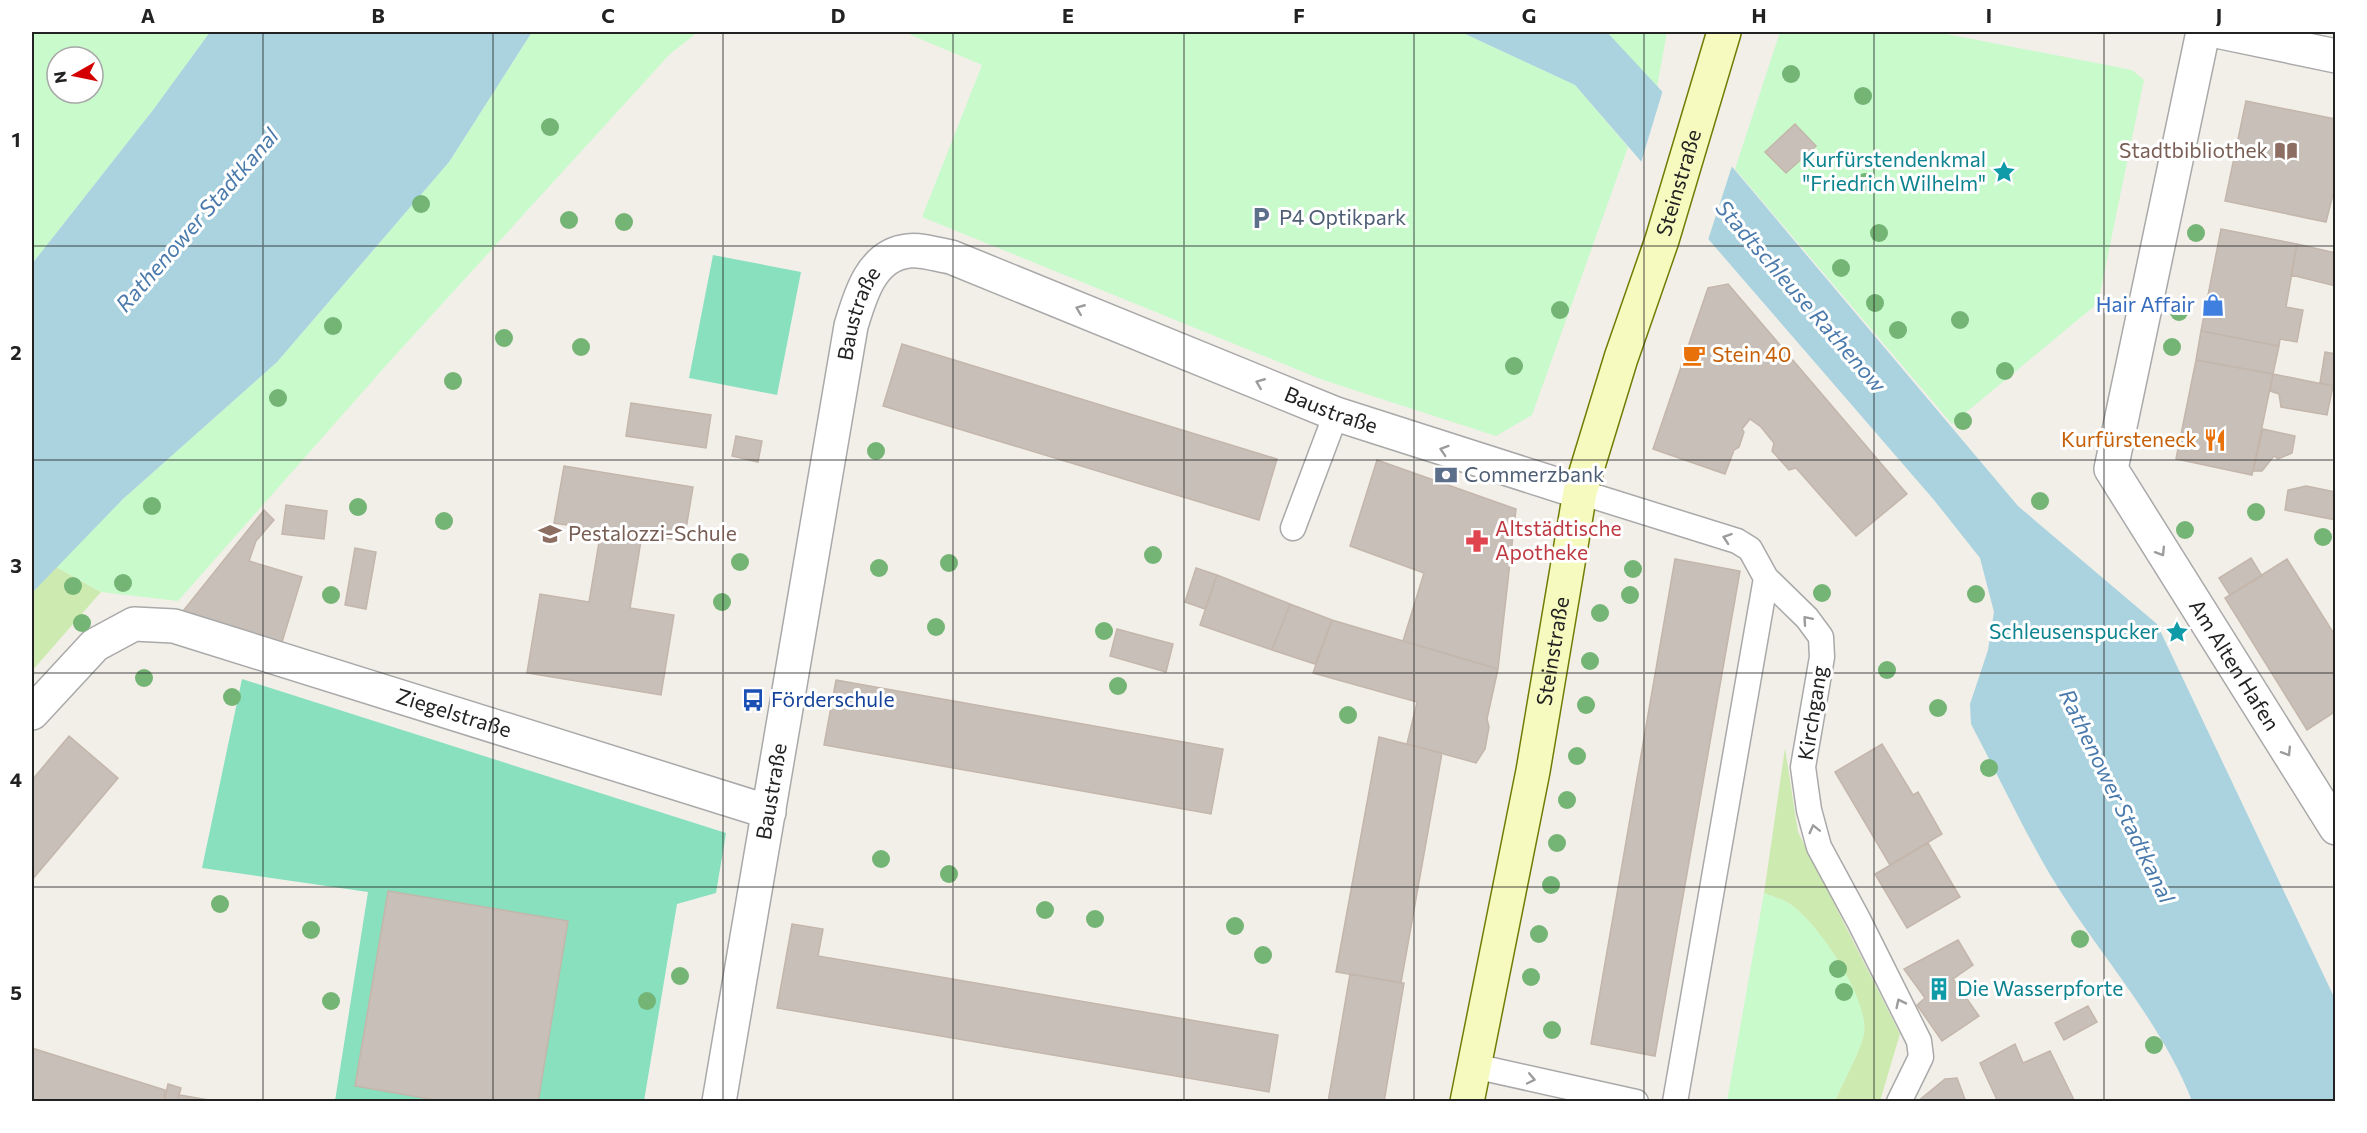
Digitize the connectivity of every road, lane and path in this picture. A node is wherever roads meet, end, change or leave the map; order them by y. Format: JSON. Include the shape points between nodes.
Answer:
{"nodes":[{"id":1,"x":2203,"y":32,"type":"edge"},
{"id":2,"x":2221,"y":32,"type":"edge"},
{"id":3,"x":1723,"y":34,"type":"edge"},
{"id":4,"x":2336,"y":56,"type":"edge"},
{"id":5,"x":1336,"y":414,"type":"junction"},
{"id":6,"x":1580,"y":492,"type":"junction"},
{"id":7,"x":1293,"y":528,"type":"dead end"},
{"id":8,"x":1766,"y":578,"type":"junction"},
{"id":9,"x":32,"y":713,"type":"edge"},
{"id":10,"x":769,"y":812,"type":"junction"},
{"id":11,"x":2336,"y":828,"type":"edge"},
{"id":12,"x":1474,"y":1066,"type":"junction"},
{"id":13,"x":719,"y":1101,"type":"edge"},
{"id":14,"x":1467,"y":1101,"type":"edge"},
{"id":15,"x":1636,"y":1101,"type":"edge"},
{"id":16,"x":1675,"y":1101,"type":"edge"},
{"id":17,"x":1899,"y":1101,"type":"edge"}],
"edges":[{"from":1,"to":11,"type":"street","name":"Am Alten Hafen","one_way":true,"via":[[2111,469]]},
{"from":2,"to":4,"type":"street"},
{"from":3,"to":6,"type":"main road","name":"Steinstraße","via":[[1662,240]]},
{"from":6,"to":5,"type":"street","name":"Baustraße","one_way":true},
{"from":5,"to":7,"type":"lane"},
{"from":5,"to":10,"type":"street","name":"Baustraße","one_way":true,"via":[[951,256],[908,251],[885,261],[865,283],[851,326]]},
{"from":8,"to":6,"type":"lane","name":"Kirchgang","one_way":true,"via":[[1750,549],[1737,541]]},
{"from":6,"to":12,"type":"main road","name":"Steinstraße","via":[[1533,771]]},
{"from":8,"to":16,"type":"lane"},
{"from":17,"to":8,"type":"lane","name":"Kirchgang","one_way":true,"via":[[1921,1057],[1919,1041],[1819,848],[1809,810],[1803,767],[1822,657],[1821,637]]},
{"from":9,"to":10,"type":"street","name":"Ziegelstraße","via":[[95,645],[134,624],[174,626]]},
{"from":10,"to":13,"type":"street","name":"Baustraße"},
{"from":12,"to":14,"type":"main road","name":"Steinstraße"},
{"from":12,"to":15,"type":"lane","one_way":true}]}
